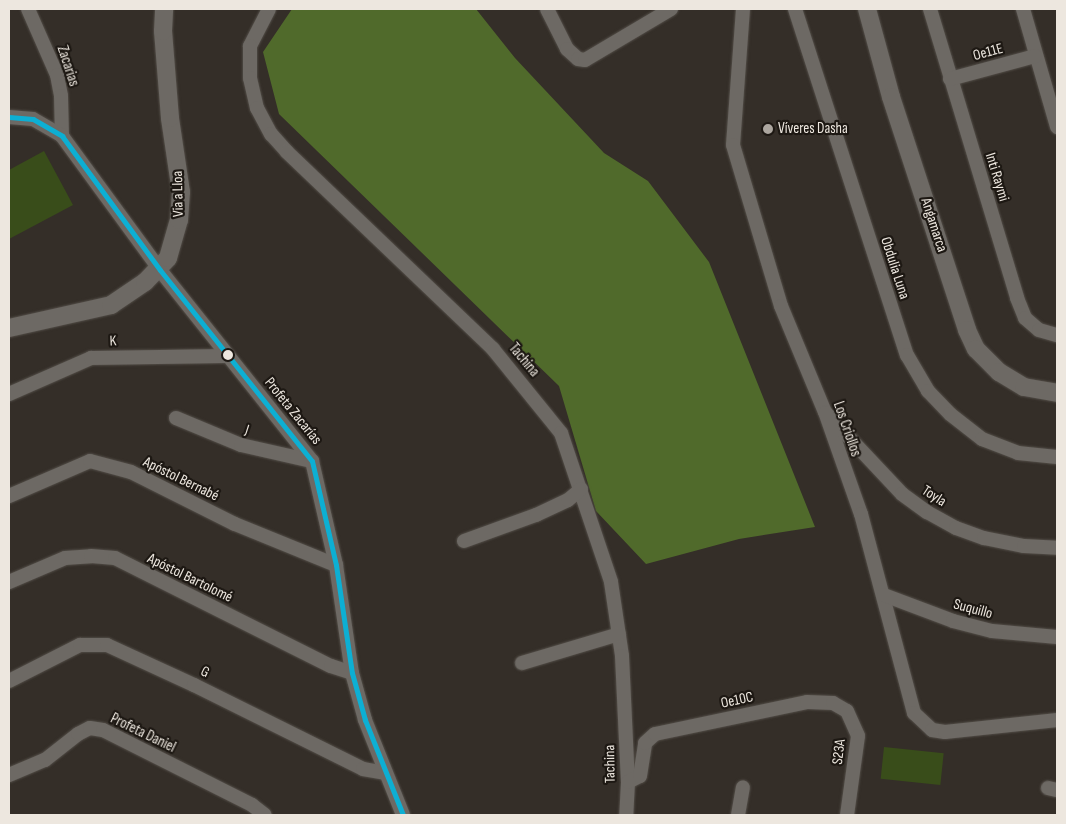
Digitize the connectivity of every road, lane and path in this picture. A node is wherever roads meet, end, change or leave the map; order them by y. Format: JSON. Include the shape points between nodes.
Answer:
{"nodes":[{"id":1,"x":28,"y":9,"type":"edge"},
{"id":2,"x":164,"y":9,"type":"edge"},
{"id":3,"x":269,"y":9,"type":"edge"},
{"id":4,"x":547,"y":9,"type":"edge"},
{"id":5,"x":671,"y":9,"type":"edge"},
{"id":6,"x":743,"y":9,"type":"edge"},
{"id":7,"x":795,"y":9,"type":"edge"},
{"id":8,"x":867,"y":9,"type":"edge"},
{"id":9,"x":930,"y":9,"type":"edge"},
{"id":10,"x":1023,"y":9,"type":"edge"},
{"id":11,"x":656,"y":13,"type":"edge"},
{"id":12,"x":1034,"y":56,"type":"junction"},
{"id":13,"x":950,"y":79,"type":"junction"},
{"id":14,"x":9,"y":117,"type":"edge"},
{"id":15,"x":1057,"y":127,"type":"edge"},
{"id":16,"x":62,"y":136,"type":"junction"},
{"id":17,"x":160,"y":270,"type":"junction"},
{"id":18,"x":9,"y":328,"type":"edge"},
{"id":19,"x":1057,"y":335,"type":"edge"},
{"id":20,"x":226,"y":356,"type":"junction"},
{"id":21,"x":1057,"y":393,"type":"edge"},
{"id":22,"x":9,"y":394,"type":"edge"},
{"id":23,"x":825,"y":412,"type":"junction"},
{"id":24,"x":176,"y":418,"type":"dead end"},
{"id":25,"x":1057,"y":457,"type":"edge"},
{"id":26,"x":312,"y":461,"type":"junction"},
{"id":27,"x":581,"y":489,"type":"junction"},
{"id":28,"x":9,"y":496,"type":"edge"},
{"id":29,"x":464,"y":541,"type":"dead end"},
{"id":30,"x":1057,"y":548,"type":"edge"},
{"id":31,"x":336,"y":564,"type":"junction"},
{"id":32,"x":9,"y":582,"type":"edge"},
{"id":33,"x":884,"y":595,"type":"junction"},
{"id":34,"x":619,"y":634,"type":"junction"},
{"id":35,"x":1057,"y":637,"type":"edge"},
{"id":36,"x":522,"y":663,"type":"dead end"},
{"id":37,"x":352,"y":673,"type":"junction"},
{"id":38,"x":9,"y":681,"type":"edge"},
{"id":39,"x":833,"y":703,"type":"joint"},
{"id":40,"x":1057,"y":720,"type":"edge"},
{"id":41,"x":385,"y":773,"type":"junction"},
{"id":42,"x":9,"y":775,"type":"edge"},
{"id":43,"x":628,"y":782,"type":"junction"},
{"id":44,"x":743,"y":787,"type":"dead end"},
{"id":45,"x":265,"y":815,"type":"edge"},
{"id":46,"x":403,"y":815,"type":"edge"},
{"id":47,"x":626,"y":815,"type":"edge"},
{"id":48,"x":738,"y":815,"type":"edge"},
{"id":49,"x":847,"y":815,"type":"edge"}],
"edges":[{"from":1,"to":16,"type":"street","name":"Zacarias","via":[[57,76]]},
{"from":2,"to":17,"type":"street","name":"Via a Lloa","via":[[162,31],[181,206],[174,246]]},
{"from":3,"to":27,"type":"street","name":"Tachina","via":[[250,46],[250,78],[258,108],[272,134],[493,348],[562,433]]},
{"from":4,"to":11,"type":"street","via":[[567,49],[578,60],[593,57]]},
{"from":5,"to":11,"type":"street"},
{"from":6,"to":23,"type":"street","name":"Los Criollos","via":[[733,145],[781,306]]},
{"from":7,"to":25,"type":"street","name":"Obdulia Luna","via":[[907,355],[928,391],[950,414],[982,439],[1018,453]]},
{"from":8,"to":21,"type":"street","name":"Angamarca","via":[[891,97],[966,330],[976,349],[999,372],[1024,387]]},
{"from":9,"to":13,"type":"street","name":"Inti Raymi"},
{"from":10,"to":12,"type":"street"},
{"from":12,"to":13,"type":"street","name":"Oe11E"},
{"from":12,"to":15,"type":"street"},
{"from":13,"to":19,"type":"street","name":"Inti Raymi","via":[[1025,318],[1039,330]]},
{"from":14,"to":16,"type":"street","name":"Profeta Zacarías","via":[[33,119]]},
{"from":16,"to":17,"type":"street","name":"Profeta Zacarías"},
{"from":17,"to":18,"type":"street","name":"Via a Lloa","via":[[111,305]]},
{"from":17,"to":20,"type":"street","name":"Profeta Zacarías"},
{"from":20,"to":22,"type":"street","name":"K","via":[[91,358]]},
{"from":20,"to":26,"type":"street","name":"Profeta Zacarías"},
{"from":23,"to":30,"type":"street","name":"Toyla","via":[[902,494],[927,512],[956,528],[984,538]]},
{"from":23,"to":33,"type":"street","name":"Los Criollos"},
{"from":24,"to":26,"type":"street","name":"J","via":[[241,445]]},
{"from":26,"to":31,"type":"street","name":"Profeta Zacarías"},
{"from":27,"to":29,"type":"street","via":[[568,500]]},
{"from":27,"to":34,"type":"street","name":"Tachina","via":[[611,582]]},
{"from":28,"to":31,"type":"street","name":"Apóstol Bernabé","via":[[90,462],[131,472],[235,524]]},
{"from":31,"to":37,"type":"street","name":"Profeta Zacarías"},
{"from":32,"to":37,"type":"street","name":"Apóstol Bartolomé","via":[[65,558],[115,558]]},
{"from":33,"to":35,"type":"street","name":"Suquillo","via":[[953,621],[992,631]]},
{"from":33,"to":40,"type":"street","name":"Los Criollos","via":[[914,713],[932,730],[945,732]]},
{"from":34,"to":36,"type":"street"},
{"from":34,"to":43,"type":"street","name":"Tachina"},
{"from":37,"to":41,"type":"street","name":"Profeta Zacarías"},
{"from":38,"to":41,"type":"street","name":"G","via":[[80,645],[107,646],[363,769]]},
{"from":39,"to":43,"type":"street","name":"Oe10C","via":[[807,702],[649,738],[640,776]]},
{"from":39,"to":49,"type":"street","name":"S23A","via":[[847,711],[858,736]]},
{"from":41,"to":46,"type":"street","name":"Profeta Zacarías"},
{"from":42,"to":45,"type":"street","name":"Profeta Daniel","via":[[45,760],[90,728],[103,730],[252,805]]},
{"from":43,"to":47,"type":"street","name":"Tachina"},
{"from":44,"to":48,"type":"street"}]}
